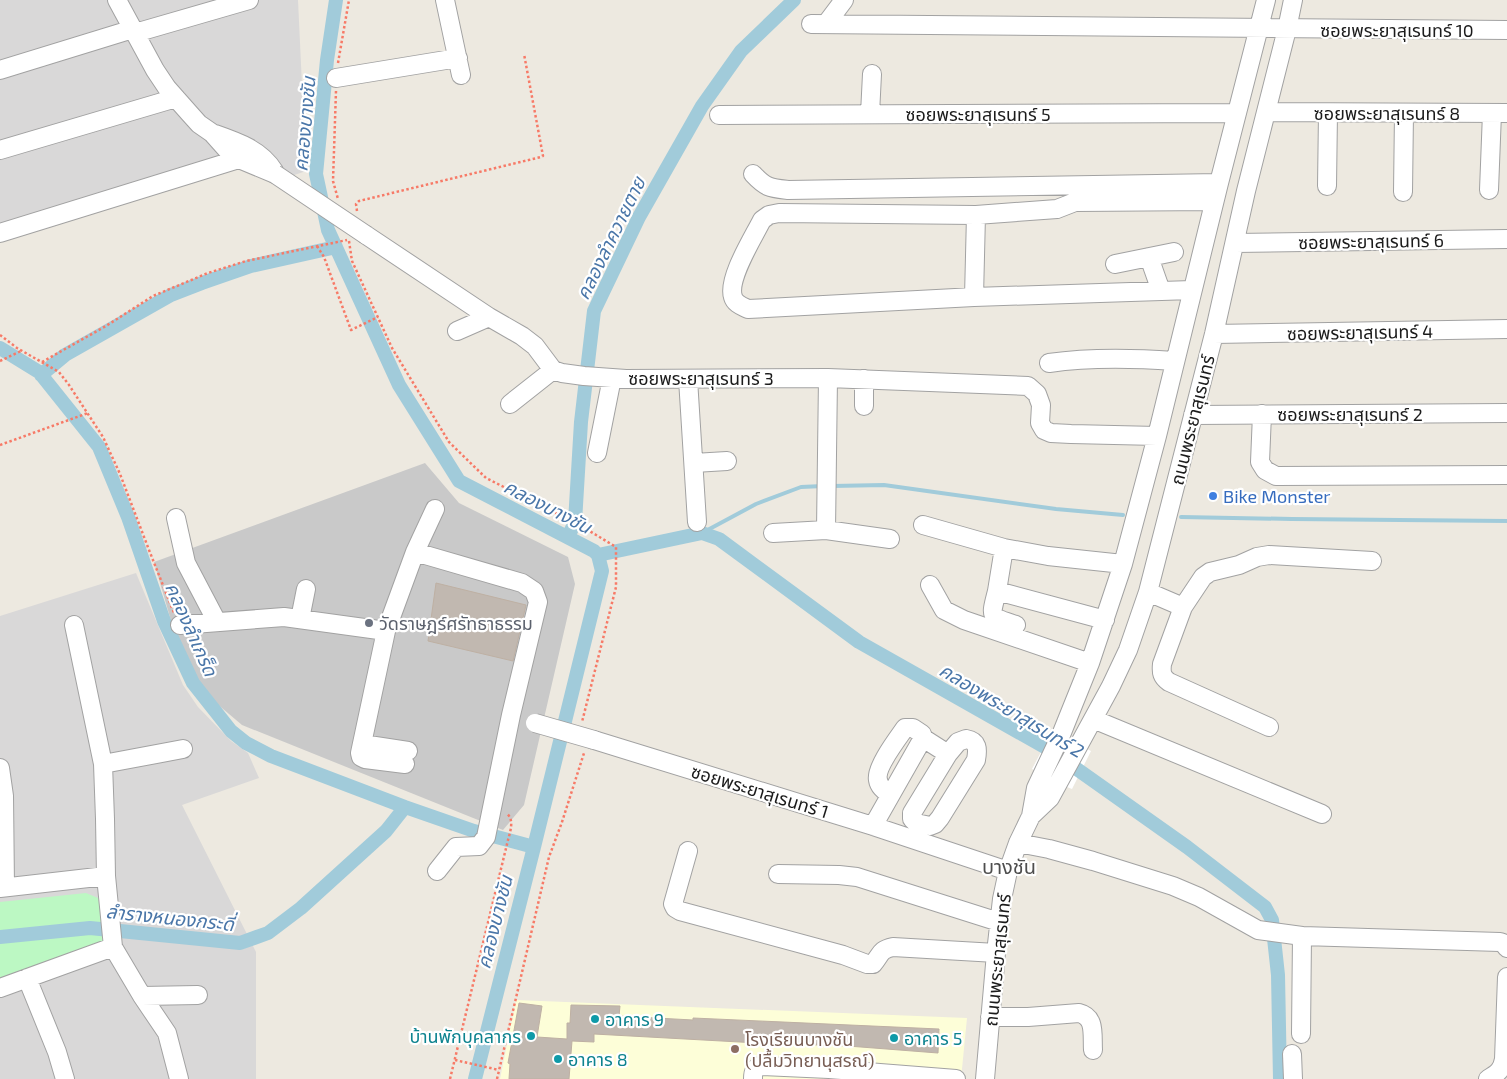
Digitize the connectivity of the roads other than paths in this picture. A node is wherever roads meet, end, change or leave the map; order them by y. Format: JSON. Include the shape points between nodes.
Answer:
{"nodes":[{"id":1,"x":117,"y":0,"type":"edge"},
{"id":2,"x":249,"y":0,"type":"edge"},
{"id":3,"x":446,"y":0,"type":"edge"},
{"id":4,"x":844,"y":0,"type":"edge"},
{"id":5,"x":1266,"y":0,"type":"edge"},
{"id":6,"x":1294,"y":0,"type":"edge"},
{"id":7,"x":1260,"y":28,"type":"junction"},
{"id":8,"x":1288,"y":29,"type":"junction"},
{"id":9,"x":1507,"y":30,"type":"edge"},
{"id":10,"x":134,"y":31,"type":"junction"},
{"id":11,"x":0,"y":70,"type":"edge"},
{"id":12,"x":872,"y":74,"type":"dead end"},
{"id":13,"x":336,"y":78,"type":"road end"},
{"id":14,"x":176,"y":98,"type":"junction"},
{"id":15,"x":1266,"y":112,"type":"junction"},
{"id":16,"x":1328,"y":112,"type":"junction"},
{"id":17,"x":1237,"y":113,"type":"junction"},
{"id":18,"x":1404,"y":113,"type":"junction"},
{"id":19,"x":1500,"y":113,"type":"edge"},
{"id":20,"x":870,"y":114,"type":"junction"},
{"id":21,"x":720,"y":115,"type":"dead end"},
{"id":22,"x":212,"y":133,"type":"junction"},
{"id":23,"x":0,"y":150,"type":"edge"},
{"id":24,"x":239,"y":159,"type":"junction"},
{"id":25,"x":276,"y":174,"type":"junction"},
{"id":26,"x":753,"y":174,"type":"dead end"},
{"id":27,"x":1219,"y":183,"type":"junction"},
{"id":28,"x":1327,"y":186,"type":"dead end"},
{"id":29,"x":1489,"y":190,"type":"dead end"},
{"id":30,"x":1402,"y":192,"type":"dead end"},
{"id":31,"x":1214,"y":201,"type":"junction"},
{"id":32,"x":976,"y":215,"type":"junction"},
{"id":33,"x":0,"y":233,"type":"edge"},
{"id":34,"x":1507,"y":240,"type":"edge"},
{"id":35,"x":1235,"y":243,"type":"junction"},
{"id":36,"x":1174,"y":252,"type":"dead end"},
{"id":37,"x":1149,"y":257,"type":"junction"},
{"id":38,"x":1116,"y":264,"type":"dead end"},
{"id":39,"x":1192,"y":290,"type":"junction"},
{"id":40,"x":1161,"y":291,"type":"junction"},
{"id":41,"x":974,"y":297,"type":"junction"},
{"id":42,"x":489,"y":317,"type":"junction"},
{"id":43,"x":1507,"y":329,"type":"edge"},
{"id":44,"x":457,"y":331,"type":"dead end"},
{"id":45,"x":1214,"y":334,"type":"junction"},
{"id":46,"x":1174,"y":361,"type":"junction"},
{"id":47,"x":1049,"y":363,"type":"dead end"},
{"id":48,"x":558,"y":372,"type":"junction"},
{"id":49,"x":609,"y":378,"type":"junction"},
{"id":50,"x":828,"y":378,"type":"junction"},
{"id":51,"x":688,"y":379,"type":"junction"},
{"id":52,"x":864,"y":379,"type":"junction"},
{"id":53,"x":510,"y":404,"type":"dead end"},
{"id":54,"x":864,"y":406,"type":"dead end"},
{"id":55,"x":1507,"y":413,"type":"edge"},
{"id":56,"x":1262,"y":414,"type":"junction"},
{"id":57,"x":1193,"y":415,"type":"junction"},
{"id":58,"x":1157,"y":436,"type":"junction"},
{"id":59,"x":597,"y":453,"type":"dead end"},
{"id":60,"x":727,"y":461,"type":"dead end"},
{"id":61,"x":694,"y":463,"type":"junction"},
{"id":62,"x":1507,"y":475,"type":"edge"},
{"id":63,"x":434,"y":508,"type":"dead end"},
{"id":64,"x":176,"y":518,"type":"dead end"},
{"id":65,"x":698,"y":522,"type":"dead end"},
{"id":66,"x":923,"y":526,"type":"dead end"},
{"id":67,"x":826,"y":530,"type":"junction"},
{"id":68,"x":773,"y":533,"type":"dead end"},
{"id":69,"x":890,"y":539,"type":"dead end"},
{"id":70,"x":1004,"y":548,"type":"junction"},
{"id":71,"x":415,"y":552,"type":"junction"},
{"id":72,"x":1372,"y":561,"type":"dead end"},
{"id":73,"x":1123,"y":564,"type":"junction"},
{"id":74,"x":930,"y":585,"type":"dead end"},
{"id":75,"x":306,"y":589,"type":"dead end"},
{"id":76,"x":997,"y":591,"type":"junction"},
{"id":77,"x":1148,"y":592,"type":"junction"},
{"id":78,"x":1183,"y":607,"type":"junction"},
{"id":79,"x":300,"y":619,"type":"junction"},
{"id":80,"x":1105,"y":620,"type":"junction"},
{"id":81,"x":216,"y":622,"type":"junction"},
{"id":82,"x":74,"y":625,"type":"dead end"},
{"id":83,"x":180,"y":625,"type":"road end"},
{"id":84,"x":386,"y":631,"type":"junction"},
{"id":85,"x":1045,"y":635,"type":"dead end"},
{"id":86,"x":1090,"y":662,"type":"junction"},
{"id":87,"x":511,"y":715,"type":"junction"},
{"id":88,"x":1093,"y":719,"type":"junction"},
{"id":89,"x":1269,"y":727,"type":"dead end"},
{"id":90,"x":183,"y":749,"type":"dead end"},
{"id":91,"x":948,"y":754,"type":"junction"},
{"id":92,"x":407,"y":758,"type":"dead end"},
{"id":93,"x":102,"y":764,"type":"junction"},
{"id":94,"x":0,"y":768,"type":"edge"},
{"id":95,"x":1050,"y":779,"type":"junction"},
{"id":96,"x":1322,"y":814,"type":"dead end"},
{"id":97,"x":873,"y":826,"type":"junction"},
{"id":98,"x":1024,"y":830,"type":"junction"},
{"id":99,"x":688,"y":851,"type":"dead end"},
{"id":100,"x":437,"y":871,"type":"dead end"},
{"id":101,"x":1008,"y":871,"type":"junction"},
{"id":102,"x":778,"y":874,"type":"dead end"},
{"id":103,"x":106,"y":876,"type":"junction"},
{"id":104,"x":3,"y":888,"type":"edge"},
{"id":105,"x":999,"y":922,"type":"junction"},
{"id":106,"x":1294,"y":935,"type":"junction"},
{"id":107,"x":112,"y":936,"type":"junction"},
{"id":108,"x":1507,"y":948,"type":"edge"},
{"id":109,"x":996,"y":953,"type":"junction"},
{"id":110,"x":1507,"y":977,"type":"edge"},
{"id":111,"x":27,"y":978,"type":"junction"},
{"id":112,"x":0,"y":988,"type":"edge"},
{"id":113,"x":198,"y":995,"type":"dead end"},
{"id":114,"x":142,"y":996,"type":"junction"},
{"id":115,"x":990,"y":1017,"type":"junction"},
{"id":116,"x":1301,"y":1034,"type":"dead end"},
{"id":117,"x":1093,"y":1050,"type":"dead end"},
{"id":118,"x":1292,"y":1054,"type":"dead end"},
{"id":119,"x":829,"y":1074,"type":"edge"},
{"id":120,"x":66,"y":1079,"type":"edge"},
{"id":121,"x":179,"y":1079,"type":"edge"},
{"id":122,"x":753,"y":1079,"type":"edge"},
{"id":123,"x":956,"y":1079,"type":"edge"},
{"id":124,"x":985,"y":1079,"type":"edge"},
{"id":125,"x":1293,"y":1079,"type":"edge"},
{"id":126,"x":1488,"y":1079,"type":"edge"}],
"edges":[{"from":1,"to":10,"type":"street"},
{"from":2,"to":10,"type":"street"},
{"from":3,"to":13,"type":"street","via":[[459,66]]},
{"from":4,"to":7,"type":"street","name":"ซอยพระยาสุเรนทร์ 10","via":[[818,24]]},
{"from":5,"to":7,"type":"street","name":"ถนนพระยาสุเรนทร์"},
{"from":6,"to":8,"type":"street","name":"ถนนพระยาสุเรนทร์"},
{"from":7,"to":8,"type":"street","name":"ซอยพระยาสุเรนทร์ 10"},
{"from":7,"to":17,"type":"street","name":"ถนนพระยาสุเรนทร์"},
{"from":8,"to":9,"type":"street","name":"ซอยพระยาสุเรนทร์ 10"},
{"from":8,"to":15,"type":"street","name":"ถนนพระยาสุเรนทร์"},
{"from":10,"to":11,"type":"street"},
{"from":10,"to":14,"type":"street","via":[[155,70]]},
{"from":12,"to":20,"type":"street"},
{"from":14,"to":22,"type":"street","via":[[199,124]]},
{"from":14,"to":23,"type":"street"},
{"from":15,"to":16,"type":"street","name":"ซอยพระยาสุเรนทร์ 8"},
{"from":15,"to":35,"type":"street","name":"ถนนพระยาสุเรนทร์"},
{"from":16,"to":18,"type":"street","name":"ซอยพระยาสุเรนทร์ 8"},
{"from":16,"to":28,"type":"street"},
{"from":17,"to":20,"type":"street","name":"ซอยพระยาสุเรนทร์ 5"},
{"from":17,"to":27,"type":"street","name":"ถนนพระยาสุเรนทร์"},
{"from":18,"to":19,"type":"street","name":"ซอยพระยาสุเรนทร์ 8"},
{"from":18,"to":30,"type":"street"},
{"from":19,"to":29,"type":"street"},
{"from":20,"to":21,"type":"street","name":"ซอยพระยาสุเรนทร์ 5"},
{"from":22,"to":24,"type":"street"},
{"from":22,"to":25,"type":"street","via":[[256,152]]},
{"from":24,"to":25,"type":"street"},
{"from":24,"to":33,"type":"street"},
{"from":25,"to":42,"type":"street","bridge":true,"via":[[358,235]]},
{"from":26,"to":27,"type":"street","via":[[763,185],[788,190]]},
{"from":27,"to":31,"type":"street","name":"ถนนพระยาสุเรนทร์"},
{"from":31,"to":32,"type":"street","via":[[1075,202],[1057,209]]},
{"from":31,"to":39,"type":"street","name":"ถนนพระยาสุเรนทร์"},
{"from":32,"to":41,"type":"street"},
{"from":32,"to":41,"type":"street","via":[[769,216],[762,220],[735,273],[732,286],[733,298],[748,309]]},
{"from":34,"to":35,"type":"street","name":"ซอยพระยาสุเรนทร์ 6"},
{"from":35,"to":45,"type":"street","name":"ถนนพระยาสุเรนทร์"},
{"from":36,"to":37,"type":"street"},
{"from":37,"to":38,"type":"street"},
{"from":37,"to":40,"type":"street"},
{"from":39,"to":40,"type":"street"},
{"from":39,"to":46,"type":"street","name":"ถนนพระยาสุเรนทร์"},
{"from":40,"to":41,"type":"street"},
{"from":42,"to":44,"type":"street"},
{"from":42,"to":48,"type":"street","via":[[535,346]]},
{"from":43,"to":45,"type":"street","name":"ซอยพระยาสุเรนทร์ 4"},
{"from":45,"to":57,"type":"street","name":"ถนนพระยาสุเรนทร์"},
{"from":46,"to":47,"type":"street","via":[[1109,359]]},
{"from":46,"to":58,"type":"street","name":"ถนนพระยาสุเรนทร์"},
{"from":48,"to":49,"type":"street","name":"ซอยพระยาสุเรนทร์ 3"},
{"from":48,"to":53,"type":"street"},
{"from":49,"to":51,"type":"street","name":"ซอยพระยาสุเรนทร์ 3"},
{"from":49,"to":59,"type":"street"},
{"from":50,"to":51,"type":"street","name":"ซอยพระยาสุเรนทร์ 3"},
{"from":50,"to":52,"type":"street","name":"ซอยพระยาสุเรนทร์ 3"},
{"from":50,"to":67,"type":"street"},
{"from":51,"to":61,"type":"street"},
{"from":52,"to":54,"type":"street"},
{"from":52,"to":58,"type":"street","name":"ซอยพระยาสุเรนทร์ 3","via":[[1028,386],[1038,394],[1040,423],[1051,433]]},
{"from":55,"to":56,"type":"street","name":"ซอยพระยาสุเรนทร์ 2"},
{"from":56,"to":57,"type":"street","name":"ซอยพระยาสุเรนทร์ 2"},
{"from":56,"to":62,"type":"street","via":[[1260,462],[1265,470],[1276,476]]},
{"from":57,"to":77,"type":"street","name":"ถนนพระยาสุเรนทร์"},
{"from":58,"to":73,"type":"street","name":"ถนนพระยาสุเรนทร์"},
{"from":60,"to":61,"type":"street"},
{"from":61,"to":65,"type":"street"},
{"from":63,"to":71,"type":"street"},
{"from":64,"to":81,"type":"street","via":[[186,563]]},
{"from":66,"to":70,"type":"street"},
{"from":67,"to":68,"type":"street"},
{"from":67,"to":69,"type":"street"},
{"from":70,"to":73,"type":"street"},
{"from":70,"to":76,"type":"street"},
{"from":71,"to":84,"type":"street"},
{"from":71,"to":87,"type":"street","via":[[522,583],[534,591],[538,602]]},
{"from":72,"to":78,"type":"street","via":[[1257,557],[1210,572]]},
{"from":73,"to":80,"type":"street","name":"ถนนพระยาสุเรนทร์"},
{"from":74,"to":86,"type":"street","via":[[944,610],[964,620]]},
{"from":75,"to":79,"type":"street"},
{"from":76,"to":80,"type":"street"},
{"from":76,"to":85,"type":"street","via":[[992,610],[996,619]]},
{"from":77,"to":78,"type":"street"},
{"from":77,"to":88,"type":"street","name":"ถนนพระยาสุเรนทร์","via":[[1128,650]]},
{"from":78,"to":89,"type":"street","via":[[1162,664],[1163,678]]},
{"from":79,"to":81,"type":"street","via":[[284,617]]},
{"from":79,"to":84,"type":"street"},
{"from":80,"to":86,"type":"street","name":"ถนนพระยาสุเรนทร์"},
{"from":81,"to":83,"type":"street"},
{"from":82,"to":93,"type":"street"},
{"from":84,"to":92,"type":"street","via":[[362,744]]},
{"from":86,"to":95,"type":"street","name":"ถนนพระยาสุเรนทร์","via":[[1060,735]]},
{"from":87,"to":97,"type":"street","name":"ซอยพระยาสุเรนทร์ 1","bridge":true,"via":[[586,741]]},
{"from":87,"to":100,"type":"street","via":[[486,837],[479,846],[456,847]]},
{"from":88,"to":95,"type":"street","name":"ถนนพระยาสุเรนทร์","via":[[1080,745]]},
{"from":88,"to":96,"type":"street"},
{"from":90,"to":93,"type":"street"},
{"from":91,"to":91,"type":"street","via":[[958,742],[966,739],[972,740],[978,750],[976,760],[935,824],[916,823],[912,813]]},
{"from":91,"to":97,"type":"street","via":[[913,728],[905,728],[882,763],[878,775],[881,787],[890,795]]},
{"from":93,"to":103,"type":"street"},
{"from":94,"to":104,"type":"street","via":[[4,796]]},
{"from":95,"to":98,"type":"street","name":"ถนนพระยาสุเรนทร์","via":[[1036,788]]},
{"from":97,"to":101,"type":"street","name":"ซอยพระยาสุเรนทร์ 1"},
{"from":98,"to":101,"type":"street","name":"ถนนพระยาสุเรนทร์"},
{"from":98,"to":106,"type":"street","via":[[1049,849],[1173,886],[1258,930]]},
{"from":99,"to":109,"type":"street","via":[[673,904],[680,911],[867,964],[873,964],[885,948],[893,947]]},
{"from":101,"to":105,"type":"street","name":"ถนนพระยาสุเรนทร์"},
{"from":102,"to":105,"type":"street","via":[[857,877]]},
{"from":103,"to":104,"type":"street"},
{"from":103,"to":107,"type":"street"},
{"from":105,"to":109,"type":"street","name":"ถนนพระยาสุเรนทร์"},
{"from":106,"to":108,"type":"street","via":[[1500,942]]},
{"from":106,"to":116,"type":"street"},
{"from":107,"to":111,"type":"street"},
{"from":107,"to":114,"type":"street"},
{"from":109,"to":115,"type":"street","name":"ถนนพระยาสุเรนทร์"},
{"from":110,"to":126,"type":"street","via":[[1504,1059],[1502,1068]]},
{"from":111,"to":112,"type":"street"},
{"from":111,"to":120,"type":"street"},
{"from":113,"to":114,"type":"street"},
{"from":114,"to":121,"type":"street","via":[[167,1033]]},
{"from":115,"to":117,"type":"street","via":[[1086,1015],[1090,1020]]},
{"from":115,"to":124,"type":"street","name":"ถนนพระยาสุเรนทร์"},
{"from":118,"to":125,"type":"street"},
{"from":119,"to":122,"type":"street","via":[[760,1066],[754,1070]]},
{"from":119,"to":123,"type":"street"}]}
